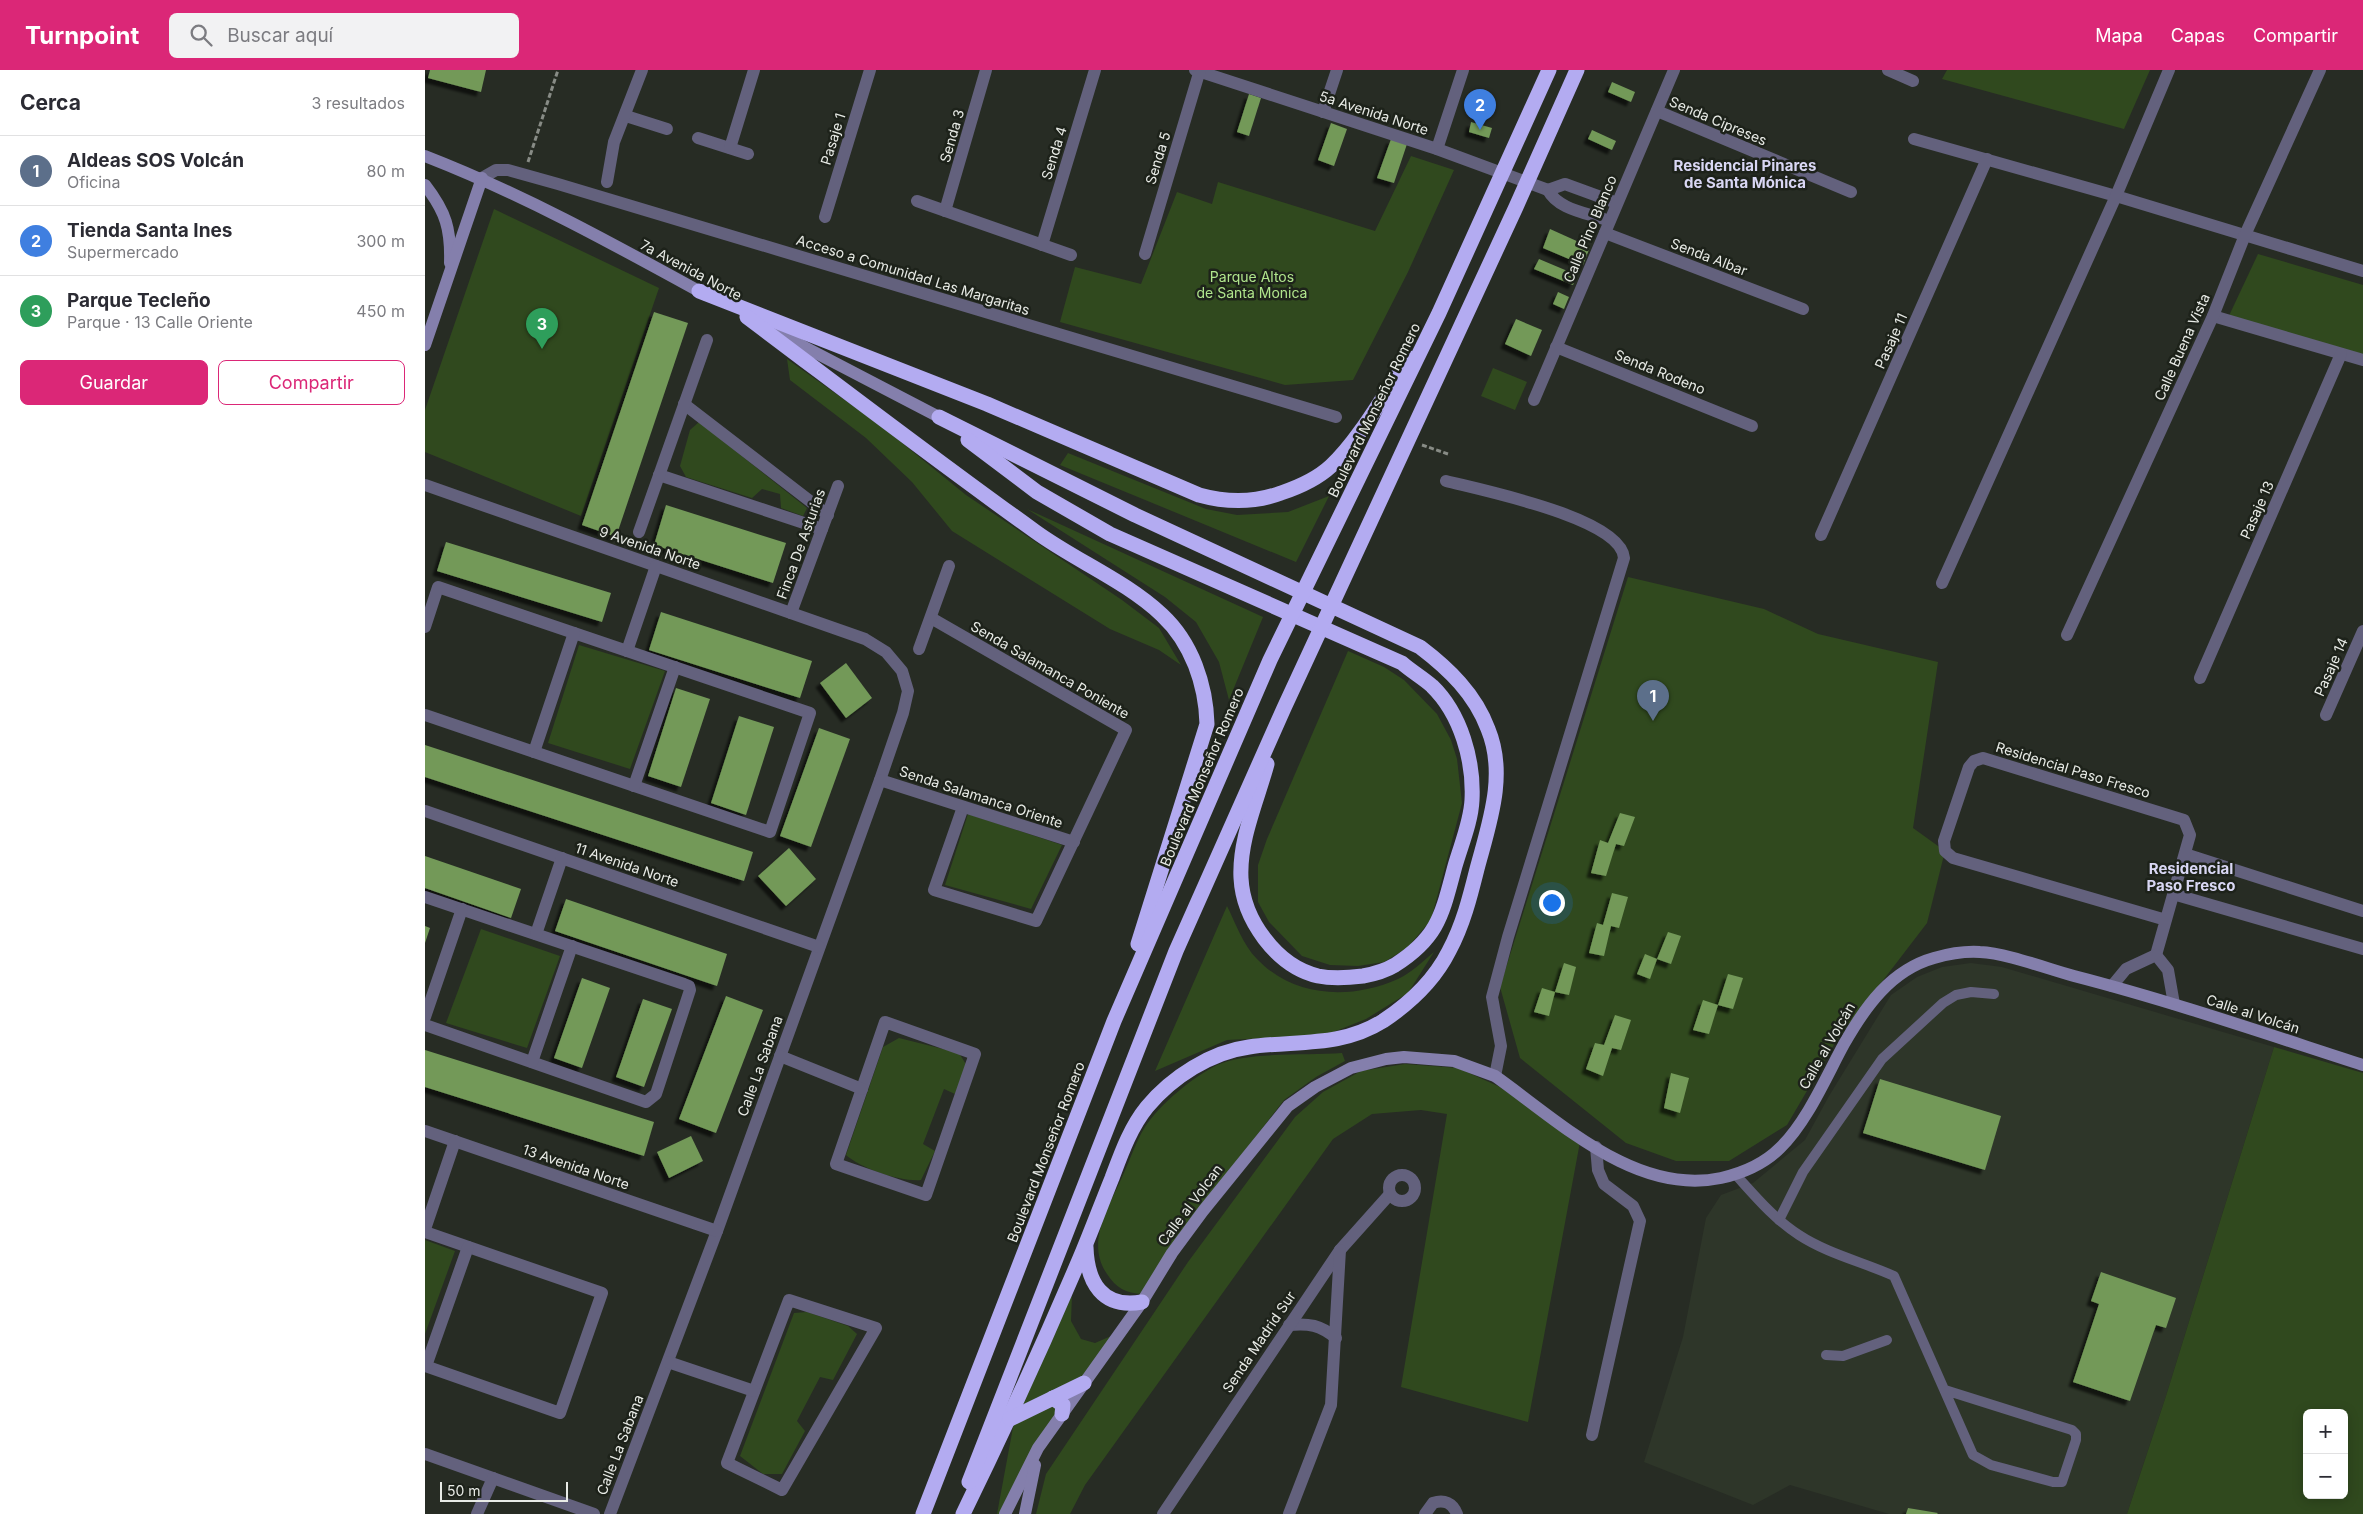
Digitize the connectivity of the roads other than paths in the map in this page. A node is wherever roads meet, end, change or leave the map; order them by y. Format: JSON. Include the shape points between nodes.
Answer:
{"nodes":[{"id":1,"x":642,"y":70,"type":"edge"},
{"id":2,"x":754,"y":70,"type":"edge"},
{"id":3,"x":869,"y":70,"type":"edge"},
{"id":4,"x":987,"y":70,"type":"edge"},
{"id":5,"x":1095,"y":70,"type":"edge"},
{"id":6,"x":1337,"y":70,"type":"edge"},
{"id":7,"x":1463,"y":70,"type":"edge"},
{"id":8,"x":1549,"y":70,"type":"edge"},
{"id":9,"x":1577,"y":70,"type":"edge"},
{"id":10,"x":1674,"y":70,"type":"edge"},
{"id":11,"x":1888,"y":70,"type":"edge"},
{"id":12,"x":2169,"y":70,"type":"edge"},
{"id":13,"x":2320,"y":70,"type":"edge"},
{"id":14,"x":1198,"y":71,"type":"edge"},
{"id":15,"x":1913,"y":81,"type":"dead end"},
{"id":16,"x":1657,"y":111,"type":"junction"},
{"id":17,"x":1323,"y":112,"type":"junction"},
{"id":18,"x":626,"y":116,"type":"junction"},
{"id":19,"x":667,"y":129,"type":"dead end"},
{"id":20,"x":698,"y":138,"type":"dead end"},
{"id":21,"x":1914,"y":139,"type":"dead end"},
{"id":22,"x":730,"y":148,"type":"junction"},
{"id":23,"x":1437,"y":150,"type":"junction"},
{"id":24,"x":748,"y":154,"type":"dead end"},
{"id":25,"x":425,"y":156,"type":"edge"},
{"id":26,"x":1987,"y":159,"type":"junction"},
{"id":27,"x":482,"y":178,"type":"junction"},
{"id":28,"x":607,"y":182,"type":"dead end"},
{"id":29,"x":425,"y":185,"type":"edge"},
{"id":30,"x":1545,"y":189,"type":"junction"},
{"id":31,"x":1851,"y":192,"type":"dead end"},
{"id":32,"x":2116,"y":196,"type":"junction"},
{"id":33,"x":917,"y":201,"type":"dead end"},
{"id":34,"x":1617,"y":203,"type":"junction"},
{"id":35,"x":945,"y":211,"type":"junction"},
{"id":36,"x":825,"y":217,"type":"dead end"},
{"id":37,"x":1607,"y":227,"type":"junction"},
{"id":38,"x":2245,"y":235,"type":"junction"},
{"id":39,"x":1042,"y":245,"type":"junction"},
{"id":40,"x":1145,"y":254,"type":"dead end"},
{"id":41,"x":1071,"y":255,"type":"dead end"},
{"id":42,"x":2363,"y":271,"type":"edge"},
{"id":43,"x":449,"y":278,"type":"junction"},
{"id":44,"x":699,"y":291,"type":"junction"},
{"id":45,"x":1803,"y":309,"type":"dead end"},
{"id":46,"x":1439,"y":313,"type":"junction"},
{"id":47,"x":2213,"y":316,"type":"junction"},
{"id":48,"x":747,"y":317,"type":"junction"},
{"id":49,"x":707,"y":340,"type":"dead end"},
{"id":50,"x":425,"y":345,"type":"edge"},
{"id":51,"x":1556,"y":347,"type":"junction"},
{"id":52,"x":2341,"y":354,"type":"junction"},
{"id":53,"x":2363,"y":360,"type":"edge"},
{"id":54,"x":1534,"y":400,"type":"dead end"},
{"id":55,"x":684,"y":404,"type":"junction"},
{"id":56,"x":939,"y":417,"type":"junction"},
{"id":57,"x":1336,"y":417,"type":"dead end"},
{"id":58,"x":1752,"y":426,"type":"dead end"},
{"id":59,"x":659,"y":475,"type":"junction"},
{"id":60,"x":1446,"y":481,"type":"dead end"},
{"id":61,"x":425,"y":485,"type":"edge"},
{"id":62,"x":838,"y":486,"type":"dead end"},
{"id":63,"x":827,"y":515,"type":"junction"},
{"id":64,"x":822,"y":529,"type":"junction"},
{"id":65,"x":639,"y":532,"type":"dead end"},
{"id":66,"x":1821,"y":534,"type":"dead end"},
{"id":67,"x":656,"y":566,"type":"junction"},
{"id":68,"x":949,"y":566,"type":"dead end"},
{"id":69,"x":1942,"y":584,"type":"dead end"},
{"id":70,"x":791,"y":613,"type":"junction"},
{"id":71,"x":931,"y":618,"type":"junction"},
{"id":72,"x":425,"y":627,"type":"edge"},
{"id":73,"x":2363,"y":631,"type":"edge"},
{"id":74,"x":574,"y":633,"type":"junction"},
{"id":75,"x":2067,"y":635,"type":"dead end"},
{"id":76,"x":865,"y":639,"type":"joint"},
{"id":77,"x":919,"y":649,"type":"dead end"},
{"id":78,"x":627,"y":651,"type":"junction"},
{"id":79,"x":675,"y":667,"type":"junction"},
{"id":80,"x":2200,"y":678,"type":"dead end"},
{"id":81,"x":1284,"y":708,"type":"junction"},
{"id":82,"x":425,"y":715,"type":"edge"},
{"id":83,"x":2326,"y":715,"type":"dead end"},
{"id":84,"x":534,"y":752,"type":"junction"},
{"id":85,"x":880,"y":780,"type":"junction"},
{"id":86,"x":635,"y":786,"type":"junction"},
{"id":87,"x":963,"y":807,"type":"junction"},
{"id":88,"x":425,"y":810,"type":"edge"},
{"id":89,"x":1074,"y":842,"type":"junction"},
{"id":90,"x":2185,"y":854,"type":"junction"},
{"id":91,"x":562,"y":858,"type":"junction"},
{"id":92,"x":2173,"y":894,"type":"junction"},
{"id":93,"x":425,"y":896,"type":"edge"},
{"id":94,"x":462,"y":909,"type":"junction"},
{"id":95,"x":2363,"y":911,"type":"edge"},
{"id":96,"x":2166,"y":920,"type":"junction"},
{"id":97,"x":536,"y":934,"type":"junction"},
{"id":98,"x":572,"y":946,"type":"junction"},
{"id":99,"x":819,"y":947,"type":"junction"},
{"id":100,"x":2363,"y":949,"type":"edge"},
{"id":101,"x":2156,"y":956,"type":"junction"},
{"id":102,"x":2112,"y":986,"type":"junction"},
{"id":103,"x":1994,"y":994,"type":"dead end"},
{"id":104,"x":2174,"y":1004,"type":"junction"},
{"id":105,"x":425,"y":1017,"type":"edge"},
{"id":106,"x":1114,"y":1021,"type":"junction"},
{"id":107,"x":425,"y":1025,"type":"edge"},
{"id":108,"x":780,"y":1056,"type":"junction"},
{"id":109,"x":532,"y":1062,"type":"junction"},
{"id":110,"x":2363,"y":1065,"type":"edge"},
{"id":111,"x":1495,"y":1076,"type":"junction"},
{"id":112,"x":862,"y":1089,"type":"junction"},
{"id":113,"x":425,"y":1131,"type":"edge"},
{"id":114,"x":455,"y":1141,"type":"junction"},
{"id":115,"x":1595,"y":1147,"type":"junction"},
{"id":116,"x":1735,"y":1174,"type":"junction"},
{"id":117,"x":1390,"y":1194,"type":"dead end"},
{"id":118,"x":1779,"y":1220,"type":"junction"},
{"id":119,"x":425,"y":1230,"type":"edge"},
{"id":120,"x":717,"y":1231,"type":"junction"},
{"id":121,"x":1086,"y":1242,"type":"junction"},
{"id":122,"x":468,"y":1247,"type":"junction"},
{"id":123,"x":1339,"y":1250,"type":"junction"},
{"id":124,"x":1142,"y":1302,"type":"junction"},
{"id":125,"x":1289,"y":1325,"type":"junction"},
{"id":126,"x":1335,"y":1338,"type":"junction"},
{"id":127,"x":1887,"y":1340,"type":"dead end"},
{"id":128,"x":1826,"y":1355,"type":"dead end"},
{"id":129,"x":668,"y":1362,"type":"junction"},
{"id":130,"x":426,"y":1366,"type":"edge"},
{"id":131,"x":1084,"y":1383,"type":"junction"},
{"id":132,"x":1945,"y":1390,"type":"junction"},
{"id":133,"x":754,"y":1391,"type":"junction"},
{"id":134,"x":1053,"y":1398,"type":"junction"},
{"id":135,"x":1062,"y":1414,"type":"junction"},
{"id":136,"x":1010,"y":1419,"type":"junction"},
{"id":137,"x":1592,"y":1435,"type":"dead end"},
{"id":138,"x":1038,"y":1448,"type":"junction"},
{"id":139,"x":425,"y":1454,"type":"edge"},
{"id":140,"x":493,"y":1478,"type":"junction"},
{"id":141,"x":477,"y":1514,"type":"edge"},
{"id":142,"x":594,"y":1514,"type":"edge"},
{"id":143,"x":610,"y":1514,"type":"edge"},
{"id":144,"x":923,"y":1514,"type":"edge"},
{"id":145,"x":956,"y":1514,"type":"edge"},
{"id":146,"x":963,"y":1514,"type":"edge"},
{"id":147,"x":1005,"y":1514,"type":"edge"},
{"id":148,"x":1025,"y":1514,"type":"edge"},
{"id":149,"x":1163,"y":1514,"type":"edge"},
{"id":150,"x":1289,"y":1514,"type":"edge"},
{"id":151,"x":1425,"y":1514,"type":"edge"},
{"id":152,"x":1457,"y":1514,"type":"edge"}],
"edges":[{"from":1,"to":18,"type":"street"},
{"from":2,"to":22,"type":"street"},
{"from":3,"to":36,"type":"street","name":"Pasaje 1"},
{"from":4,"to":35,"type":"street","name":"Senda 3"},
{"from":5,"to":39,"type":"street","name":"Senda 4"},
{"from":6,"to":17,"type":"street"},
{"from":7,"to":23,"type":"street"},
{"from":8,"to":46,"type":"highway","name":"Boulevard Monseñor Romero"},
{"from":9,"to":81,"type":"highway"},
{"from":10,"to":16,"type":"street","name":"Calle Pino Blanco"},
{"from":11,"to":15,"type":"street"},
{"from":12,"to":32,"type":"street"},
{"from":13,"to":38,"type":"street","name":"Calle Buena Vista"},
{"from":14,"to":17,"type":"street","name":"5a Avenida Norte"},
{"from":14,"to":40,"type":"street","name":"Senda 5"},
{"from":16,"to":31,"type":"street","name":"Senda Cipreses"},
{"from":16,"to":34,"type":"street","name":"Calle Pino Blanco"},
{"from":17,"to":23,"type":"street","name":"5a Avenida Norte"},
{"from":18,"to":19,"type":"street"},
{"from":18,"to":28,"type":"street","via":[[615,142]]},
{"from":20,"to":22,"type":"street"},
{"from":21,"to":26,"type":"street"},
{"from":22,"to":24,"type":"street"},
{"from":23,"to":30,"type":"street","name":"5a Avenida Norte"},
{"from":25,"to":27,"type":"street","name":"7a Avenida Norte"},
{"from":26,"to":32,"type":"street"},
{"from":26,"to":66,"type":"street","name":"Pasaje 11"},
{"from":27,"to":43,"type":"street"},
{"from":27,"to":44,"type":"street","name":"7a Avenida Norte"},
{"from":27,"to":57,"type":"street","name":"Acceso a Comunidad Las Margaritas","via":[[496,170],[523,174]]},
{"from":29,"to":43,"type":"street","via":[[446,218],[450,242]]},
{"from":30,"to":34,"type":"street","name":"5a Avenida Norte","via":[[1565,184]]},
{"from":30,"to":37,"type":"street","name":"5a Avenida Norte","via":[[1561,204]]},
{"from":32,"to":38,"type":"street"},
{"from":32,"to":69,"type":"street"},
{"from":33,"to":35,"type":"street"},
{"from":34,"to":37,"type":"street","name":"Calle Pino Blanco"},
{"from":35,"to":39,"type":"street"},
{"from":37,"to":45,"type":"street","name":"Senda Albar"},
{"from":37,"to":51,"type":"street","name":"Calle Pino Blanco"},
{"from":38,"to":42,"type":"street"},
{"from":38,"to":47,"type":"street","name":"Calle Buena Vista"},
{"from":39,"to":41,"type":"street"},
{"from":43,"to":50,"type":"street"},
{"from":44,"to":46,"type":"highway","via":[[987,404],[1199,495],[1242,502],[1264,499],[1293,489],[1331,467],[1353,441]]},
{"from":44,"to":48,"type":"street","name":"7a Avenida Norte"},
{"from":46,"to":106,"type":"highway","name":"Boulevard Monseñor Romero","via":[[1270,660]]},
{"from":47,"to":52,"type":"street"},
{"from":47,"to":75,"type":"street","name":"Calle Buena Vista"},
{"from":48,"to":56,"type":"street","name":"7a Avenida Norte"},
{"from":48,"to":106,"type":"highway","via":[[1043,537],[1139,596],[1163,616],[1189,653],[1201,678],[1207,702],[1207,724]]},
{"from":49,"to":55,"type":"street"},
{"from":51,"to":54,"type":"street","name":"Calle Pino Blanco"},
{"from":51,"to":58,"type":"street","name":"Senda Rodeno"},
{"from":52,"to":53,"type":"street"},
{"from":52,"to":80,"type":"street","name":"Pasaje 13"},
{"from":55,"to":59,"type":"street"},
{"from":55,"to":63,"type":"street"},
{"from":56,"to":81,"type":"highway","via":[[1037,492],[1069,512],[1110,534],[1401,663],[1432,686],[1462,733],[1468,756],[1472,800],[1437,926],[1420,946],[1378,973],[1332,978],[1301,970],[1272,948],[1249,911],[1241,880],[1241,852]]},
{"from":56,"to":121,"type":"highway","via":[[1135,515],[1420,647],[1449,669],[1473,700],[1489,729],[1494,748],[1497,772],[1494,804],[1467,907],[1450,950],[1435,973],[1411,999],[1382,1021],[1360,1032],[1324,1042],[1232,1050],[1175,1080],[1147,1107],[1128,1137]]},
{"from":59,"to":64,"type":"street"},
{"from":59,"to":65,"type":"street"},
{"from":60,"to":111,"type":"street","via":[[1582,520],[1609,537],[1624,553],[1519,900],[1493,997],[1501,1046]]},
{"from":61,"to":67,"type":"street","name":"9 Avenida Norte"},
{"from":62,"to":63,"type":"street","name":"Finca De Asturias"},
{"from":63,"to":64,"type":"street","name":"Finca De Asturias"},
{"from":64,"to":70,"type":"street","name":"Finca De Asturias"},
{"from":67,"to":70,"type":"street","name":"9 Avenida Norte"},
{"from":67,"to":78,"type":"street"},
{"from":68,"to":71,"type":"street"},
{"from":70,"to":76,"type":"street","name":"9 Avenida Norte"},
{"from":71,"to":77,"type":"street"},
{"from":71,"to":89,"type":"street","name":"Senda Salamanca Poniente","via":[[1127,730]]},
{"from":72,"to":74,"type":"street","via":[[438,587]]},
{"from":73,"to":83,"type":"street","name":"Pasaje 14"},
{"from":74,"to":78,"type":"street"},
{"from":74,"to":84,"type":"street"},
{"from":76,"to":85,"type":"street","name":"Calle La Sabana","via":[[886,652],[902,672],[908,691]]},
{"from":78,"to":79,"type":"street"},
{"from":79,"to":86,"type":"street"},
{"from":79,"to":86,"type":"street","via":[[810,713],[770,832]]},
{"from":81,"to":145,"type":"highway","via":[[1176,951]]},
{"from":82,"to":84,"type":"street"},
{"from":84,"to":86,"type":"street"},
{"from":85,"to":87,"type":"street","name":"Senda Salamanca Oriente"},
{"from":85,"to":99,"type":"street","name":"Calle La Sabana"},
{"from":87,"to":89,"type":"street","name":"Senda Salamanca Oriente"},
{"from":87,"to":89,"type":"street","via":[[934,890],[1036,921]]},
{"from":88,"to":91,"type":"street","name":"11 Avenida Norte"},
{"from":90,"to":92,"type":"street","name":"Residencial Paso Fresco"},
{"from":90,"to":95,"type":"street"},
{"from":90,"to":96,"type":"street","name":"Residencial Paso Fresco","via":[[2190,834],[2184,820],[1983,758],[1974,761],[1969,768],[1944,841],[1945,851],[1953,858]]},
{"from":91,"to":97,"type":"street"},
{"from":91,"to":99,"type":"street","name":"11 Avenida Norte"},
{"from":92,"to":96,"type":"street","name":"Residencial Paso Fresco"},
{"from":92,"to":100,"type":"street"},
{"from":93,"to":94,"type":"street"},
{"from":94,"to":97,"type":"street"},
{"from":94,"to":105,"type":"street"},
{"from":96,"to":101,"type":"street","name":"Residencial Paso Fresco"},
{"from":97,"to":98,"type":"street"},
{"from":98,"to":109,"type":"street"},
{"from":98,"to":109,"type":"street","via":[[690,988],[656,1094],[646,1102]]},
{"from":99,"to":108,"type":"street","name":"Calle La Sabana"},
{"from":101,"to":102,"type":"street","via":[[2126,969]]},
{"from":101,"to":104,"type":"street","via":[[2168,970]]},
{"from":102,"to":104,"type":"street","name":"Calle al Volcán"},
{"from":102,"to":116,"type":"street","name":"Calle al Volcán","via":[[1983,952],[1948,954],[1923,962],[1889,983],[1863,1012],[1791,1135],[1779,1149],[1764,1161]]},
{"from":103,"to":118,"type":"lane","via":[[1971,992],[1956,995],[1882,1059],[1803,1172]]},
{"from":104,"to":110,"type":"street","name":"Calle al Volcán"},
{"from":106,"to":144,"type":"highway","name":"Boulevard Monseñor Romero"},
{"from":107,"to":109,"type":"street"},
{"from":108,"to":112,"type":"street"},
{"from":108,"to":120,"type":"street","name":"Calle La Sabana"},
{"from":111,"to":115,"type":"street","name":"Calle al Volcán"},
{"from":111,"to":124,"type":"street","name":"Calle al Volcan","via":[[1455,1061],[1404,1057],[1360,1065],[1315,1087],[1288,1106],[1271,1124],[1203,1210]]},
{"from":112,"to":112,"type":"street","via":[[885,1022],[975,1054],[926,1195],[836,1164]]},
{"from":113,"to":114,"type":"street","name":"13 Avenida Norte"},
{"from":114,"to":119,"type":"street"},
{"from":114,"to":120,"type":"street","name":"13 Avenida Norte"},
{"from":115,"to":116,"type":"street","name":"Calle al Volcán","via":[[1661,1178],[1703,1181]]},
{"from":115,"to":137,"type":"street","via":[[1598,1170],[1604,1184],[1633,1206],[1640,1221]]},
{"from":116,"to":118,"type":"lane"},
{"from":117,"to":123,"type":"street","name":"Senda Madrid Sur"},
{"from":118,"to":132,"type":"lane","via":[[1825,1249],[1894,1276]]},
{"from":119,"to":122,"type":"street"},
{"from":120,"to":129,"type":"street","name":"Calle La Sabana"},
{"from":121,"to":124,"type":"highway","via":[[1088,1270],[1097,1288],[1122,1303]]},
{"from":121,"to":136,"type":"highway"},
{"from":122,"to":130,"type":"street"},
{"from":122,"to":130,"type":"street","via":[[601,1293],[560,1413]]},
{"from":123,"to":125,"type":"street","name":"Senda Madrid Sur"},
{"from":123,"to":126,"type":"street"},
{"from":124,"to":131,"type":"street","name":"Calle al Volcan"},
{"from":125,"to":126,"type":"street","via":[[1321,1326]]},
{"from":125,"to":149,"type":"street","name":"Senda Madrid Sur"},
{"from":126,"to":150,"type":"street","via":[[1331,1405]]},
{"from":127,"to":128,"type":"lane","via":[[1843,1356]]},
{"from":129,"to":133,"type":"street"},
{"from":129,"to":143,"type":"street","name":"Calle La Sabana"},
{"from":131,"to":134,"type":"highway"},
{"from":131,"to":135,"type":"street","name":"Calle al Volcan"},
{"from":132,"to":132,"type":"lane","via":[[1973,1455],[1980,1461],[2062,1482],[2076,1440],[2072,1430]]},
{"from":133,"to":133,"type":"street","via":[[789,1300],[877,1328],[782,1490],[727,1463]]},
{"from":134,"to":135,"type":"highway","via":[[1063,1405]]},
{"from":134,"to":136,"type":"highway"},
{"from":135,"to":138,"type":"street","name":"Calle al Volcan"},
{"from":136,"to":146,"type":"highway"},
{"from":138,"to":147,"type":"street","name":"Calle al Volcan"},
{"from":138,"to":148,"type":"street"},
{"from":139,"to":140,"type":"street"},
{"from":140,"to":141,"type":"street"},
{"from":140,"to":142,"type":"street"},
{"from":151,"to":152,"type":"street","via":[[1433,1503],[1444,1501],[1453,1506]]}]}
